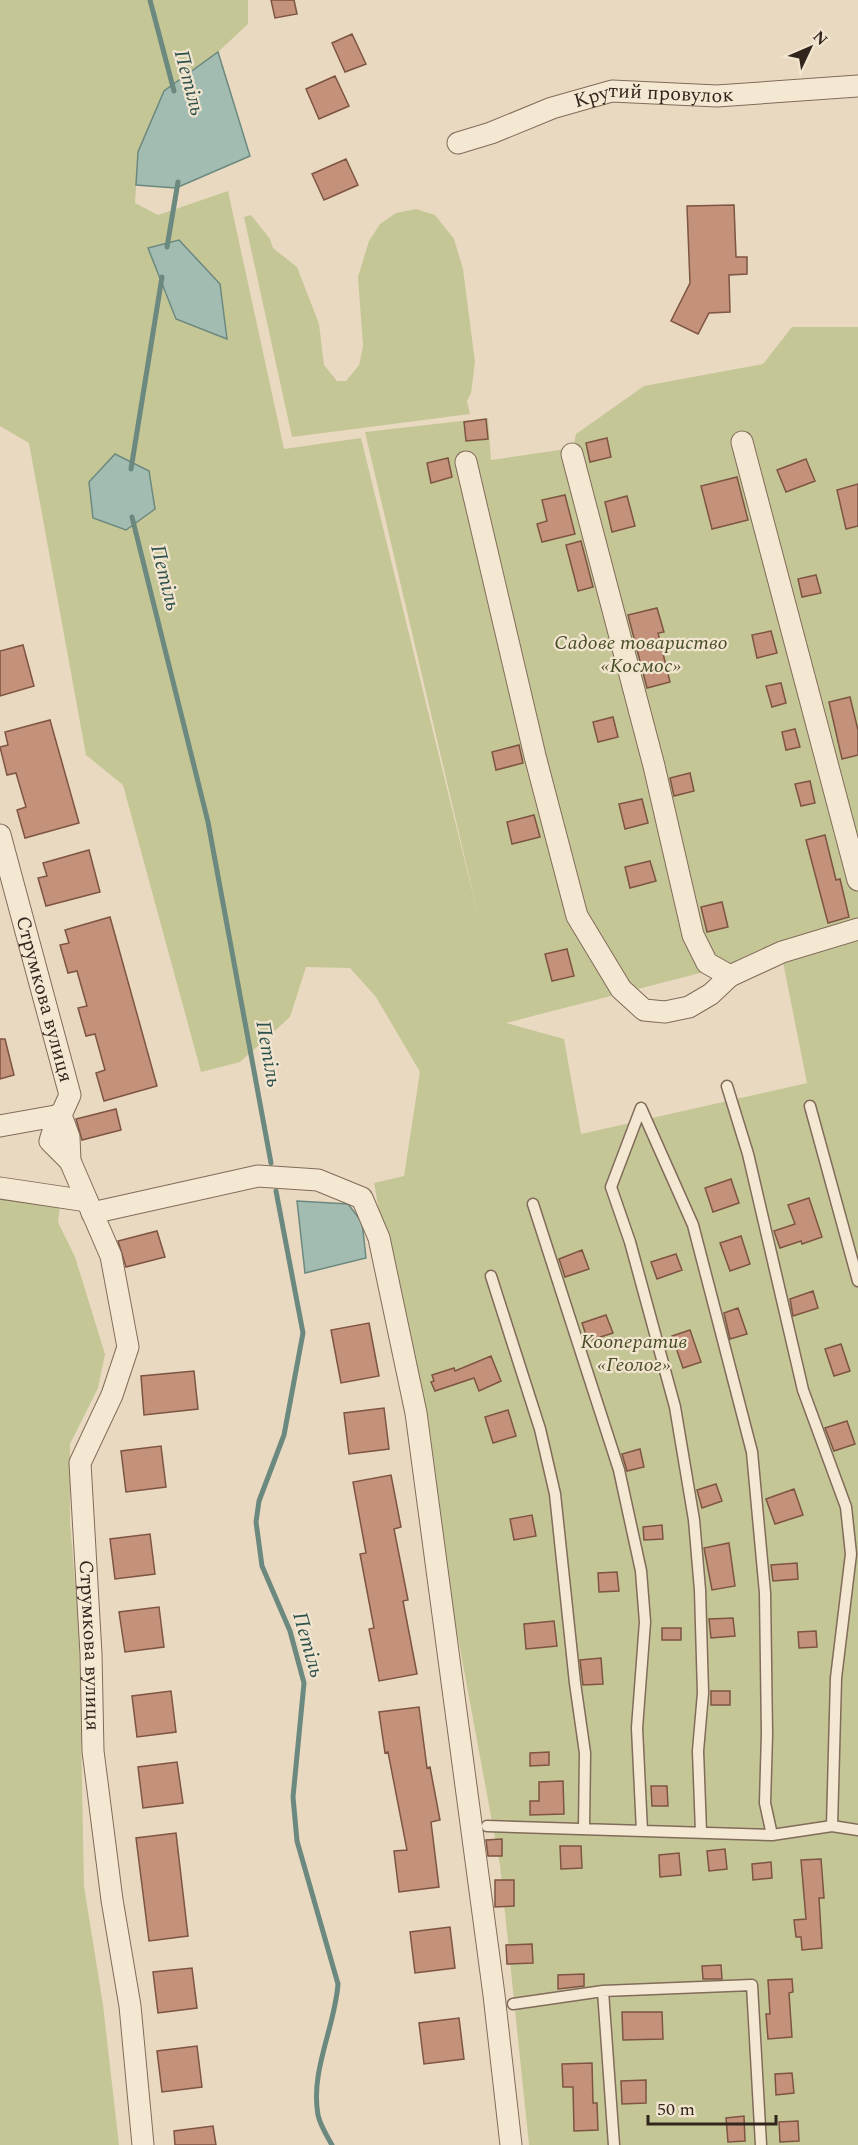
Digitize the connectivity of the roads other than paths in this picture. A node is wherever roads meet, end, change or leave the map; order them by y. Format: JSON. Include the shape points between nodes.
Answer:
{"nodes":[{"id":1,"x":858,"y":86,"type":"edge"},
{"id":2,"x":458,"y":143,"type":"dead end"},
{"id":3,"x":742,"y":442,"type":"dead end"},
{"id":4,"x":572,"y":454,"type":"dead end"},
{"id":5,"x":466,"y":462,"type":"dead end"},
{"id":6,"x":0,"y":835,"type":"edge"},
{"id":7,"x":858,"y":880,"type":"edge"},
{"id":8,"x":858,"y":929,"type":"edge"},
{"id":9,"x":730,"y":976,"type":"junction"},
{"id":10,"x":727,"y":1086,"type":"dead end"},
{"id":11,"x":810,"y":1106,"type":"dead end"},
{"id":12,"x":59,"y":1115,"type":"junction"},
{"id":13,"x":0,"y":1126,"type":"edge"},
{"id":14,"x":0,"y":1188,"type":"edge"},
{"id":15,"x":533,"y":1204,"type":"dead end"},
{"id":16,"x":90,"y":1207,"type":"junction"},
{"id":17,"x":491,"y":1276,"type":"dead end"},
{"id":18,"x":858,"y":1281,"type":"edge"},
{"id":19,"x":487,"y":1826,"type":"dead end"},
{"id":20,"x":832,"y":1826,"type":"junction"},
{"id":21,"x":584,"y":1829,"type":"junction"},
{"id":22,"x":858,"y":1830,"type":"edge"},
{"id":23,"x":642,"y":1831,"type":"junction"},
{"id":24,"x":701,"y":1832,"type":"junction"},
{"id":25,"x":772,"y":1834,"type":"junction"},
{"id":26,"x":603,"y":1991,"type":"junction"},
{"id":27,"x":513,"y":2004,"type":"dead end"},
{"id":28,"x":144,"y":2145,"type":"edge"},
{"id":29,"x":511,"y":2145,"type":"edge"},
{"id":30,"x":614,"y":2145,"type":"edge"},
{"id":31,"x":761,"y":2145,"type":"edge"}],
"edges":[{"from":1,"to":2,"type":"street","name":"Крутий провулок","via":[[717,96],[612,92],[552,108]]},
{"from":3,"to":7,"type":"street"},
{"from":4,"to":9,"type":"street","via":[[654,766],[693,935],[707,963]]},
{"from":5,"to":9,"type":"street","via":[[577,916],[621,989],[644,1010],[665,1012],[689,1007]]},
{"from":6,"to":12,"type":"street","name":"Струмкова вулиця","via":[[69,1095]]},
{"from":8,"to":9,"type":"street","via":[[782,952]]},
{"from":10,"to":20,"type":"lane","via":[[748,1154],[803,1390],[846,1507],[851,1554],[836,1678]]},
{"from":11,"to":18,"type":"lane"},
{"from":12,"to":13,"type":"street"},
{"from":12,"to":16,"type":"street","name":"Струмкова вулиця","via":[[69,1137],[70,1161]]},
{"from":14,"to":16,"type":"street"},
{"from":15,"to":23,"type":"lane","via":[[619,1470],[641,1571],[645,1622],[637,1728]]},
{"from":16,"to":28,"type":"street","name":"Струмкова вулиця","via":[[111,1256],[128,1347],[112,1395],[80,1463],[93,1751],[130,2006]]},
{"from":16,"to":29,"type":"street","via":[[258,1176],[318,1180],[362,1198],[379,1238],[416,1413]]},
{"from":17,"to":21,"type":"lane","via":[[540,1429],[555,1494],[585,1753]]},
{"from":19,"to":21,"type":"lane"},
{"from":20,"to":22,"type":"lane"},
{"from":20,"to":25,"type":"lane"},
{"from":21,"to":23,"type":"lane"},
{"from":23,"to":24,"type":"lane"},
{"from":24,"to":25,"type":"lane"},
{"from":24,"to":25,"type":"lane","via":[[698,1750],[703,1693],[694,1520],[675,1407],[630,1242],[610,1187],[641,1108],[693,1225],[752,1452],[765,1593],[765,1803]]},
{"from":26,"to":27,"type":"lane"},
{"from":26,"to":30,"type":"lane"},
{"from":26,"to":31,"type":"lane","via":[[752,1985]]}]}
